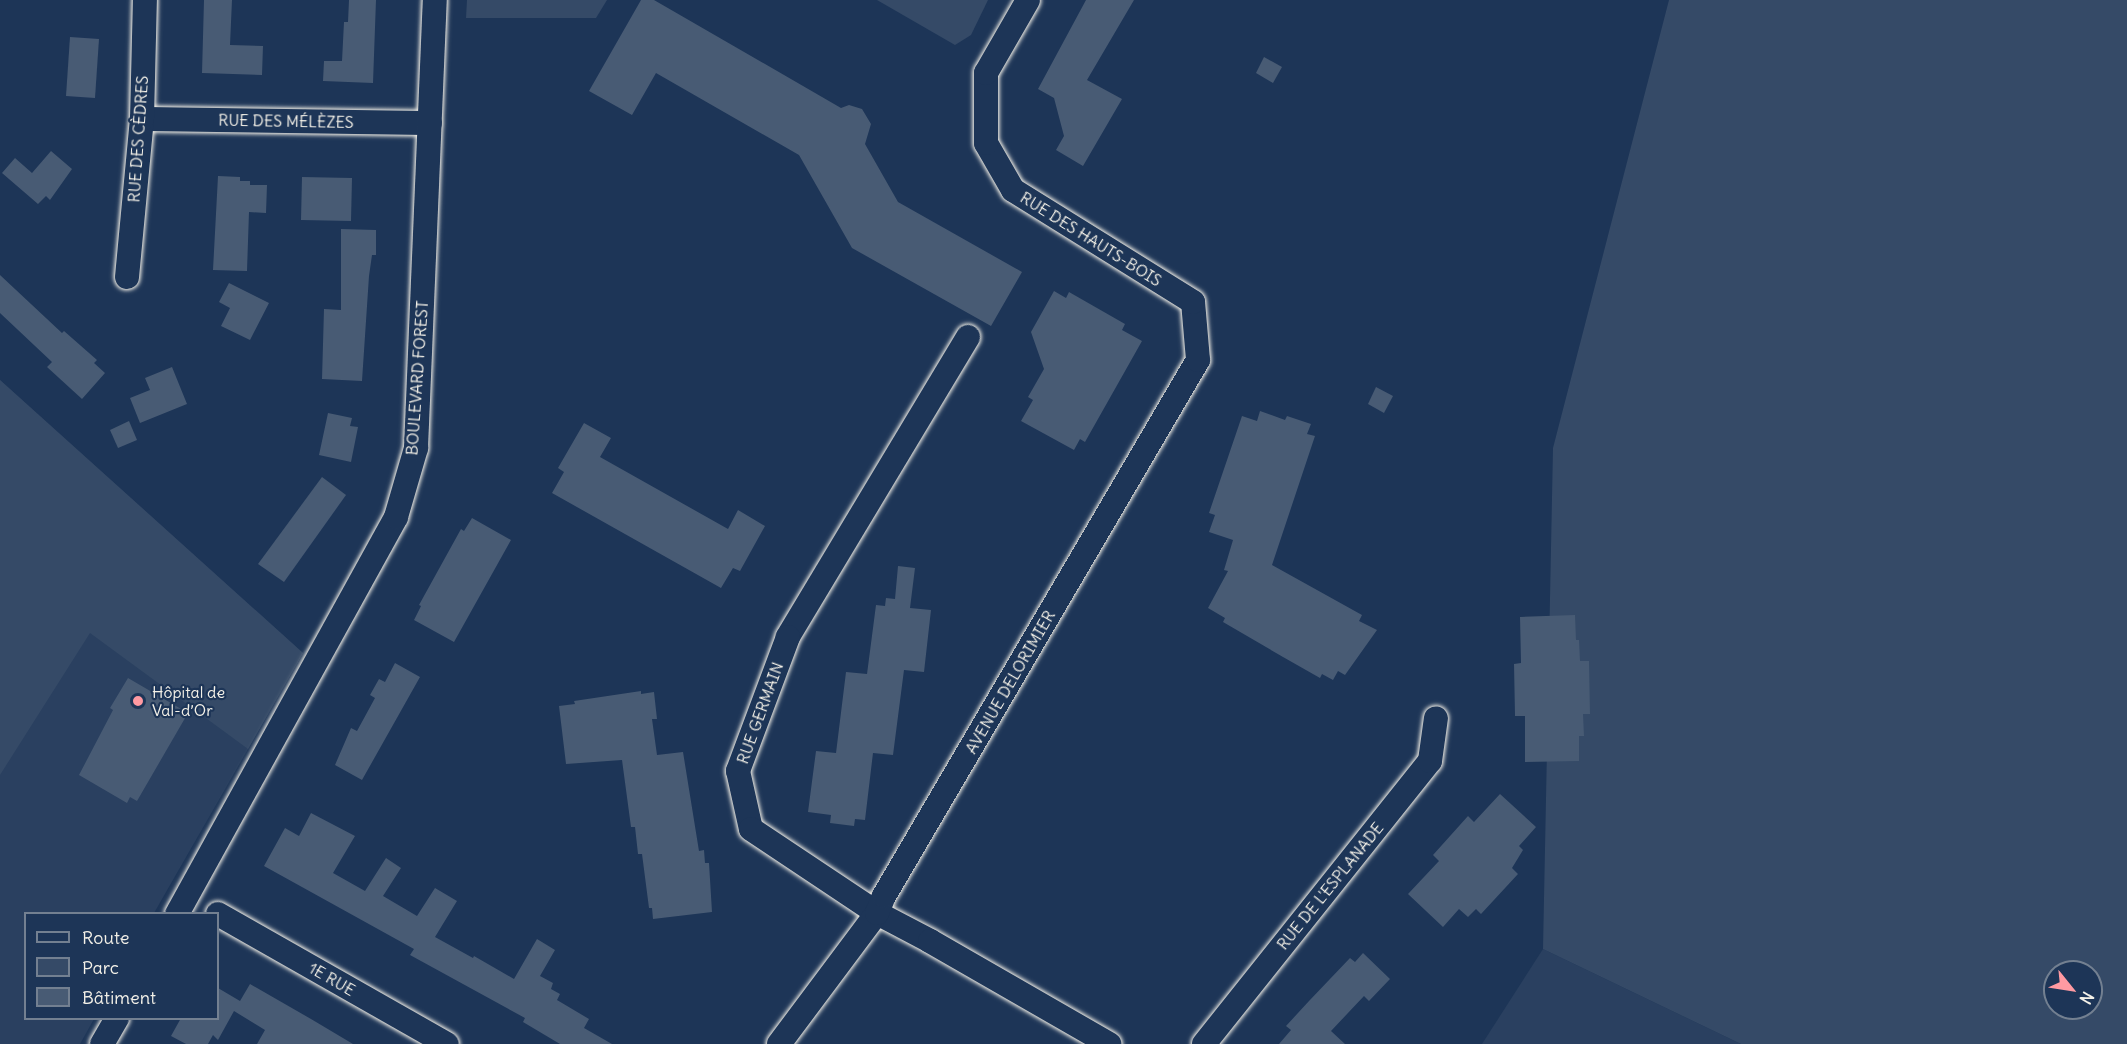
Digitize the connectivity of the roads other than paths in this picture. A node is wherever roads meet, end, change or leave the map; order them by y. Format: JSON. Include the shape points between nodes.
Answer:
{"nodes":[{"id":1,"x":145,"y":0,"type":"edge"},
{"id":2,"x":435,"y":0,"type":"edge"},
{"id":3,"x":1028,"y":0,"type":"edge"},
{"id":4,"x":142,"y":120,"type":"junction"},
{"id":5,"x":430,"y":123,"type":"junction"},
{"id":6,"x":127,"y":277,"type":"dead end"},
{"id":7,"x":1193,"y":303,"type":"joint"},
{"id":8,"x":968,"y":337,"type":"dead end"},
{"id":9,"x":1436,"y":718,"type":"dead end"},
{"id":10,"x":182,"y":905,"type":"edge"},
{"id":11,"x":209,"y":912,"type":"edge"},
{"id":12,"x":877,"y":913,"type":"junction"},
{"id":13,"x":219,"y":915,"type":"edge"},
{"id":14,"x":116,"y":1020,"type":"edge"},
{"id":15,"x":102,"y":1044,"type":"edge"},
{"id":16,"x":447,"y":1044,"type":"edge"},
{"id":17,"x":779,"y":1044,"type":"edge"},
{"id":18,"x":1109,"y":1044,"type":"edge"},
{"id":19,"x":1204,"y":1044,"type":"edge"}],
"edges":[{"from":1,"to":4,"type":"street","name":"RUE DES CÈDRES"},
{"from":2,"to":5,"type":"street","name":"BOULEVARD FOREST"},
{"from":3,"to":7,"type":"street","name":"RUE DES HAUTS-BOIS","via":[[986,73],[986,143],[1013,190]]},
{"from":4,"to":5,"type":"street","name":"RUE DES MÉLÈZES"},
{"from":4,"to":6,"type":"street","name":"RUE DES CÈDRES"},
{"from":5,"to":10,"type":"street","name":"BOULEVARD FOREST","via":[[416,448],[396,517]]},
{"from":7,"to":12,"type":"street","name":"AVENUE DELORIMIER","via":[[1198,360]]},
{"from":8,"to":12,"type":"street","name":"RUE GERMAIN","via":[[788,637],[738,771],[751,829]]},
{"from":9,"to":19,"type":"street","name":"RUE DE L'ESPLANADE","via":[[1430,761]]},
{"from":10,"to":11,"type":"street","name":"1E RUE"},
{"from":12,"to":17,"type":"street","name":"AVENUE DELORIMIER"},
{"from":12,"to":18,"type":"street","name":"RUE GERMAIN"},
{"from":13,"to":16,"type":"street","name":"1E RUE"},
{"from":14,"to":15,"type":"street"}]}
